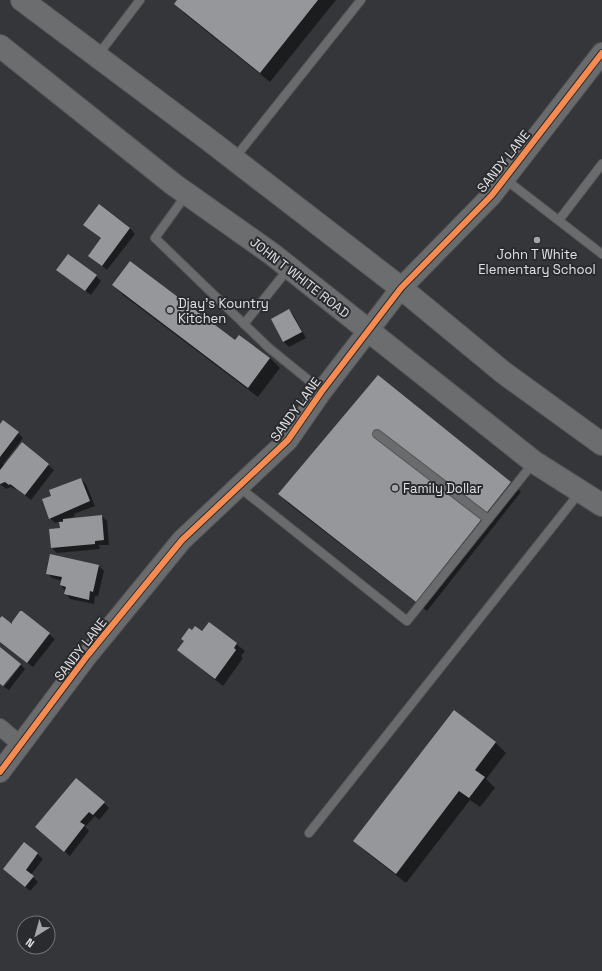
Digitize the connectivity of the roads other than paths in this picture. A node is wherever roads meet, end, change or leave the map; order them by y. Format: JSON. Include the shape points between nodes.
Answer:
{"nodes":[{"id":1,"x":22,"y":0,"type":"edge"},
{"id":2,"x":140,"y":0,"type":"edge"},
{"id":3,"x":361,"y":0,"type":"edge"},
{"id":4,"x":0,"y":46,"type":"edge"},
{"id":5,"x":602,"y":53,"type":"edge"},
{"id":6,"x":97,"y":57,"type":"junction"},
{"id":7,"x":234,"y":159,"type":"junction"},
{"id":8,"x":602,"y":164,"type":"edge"},
{"id":9,"x":505,"y":179,"type":"junction"},
{"id":10,"x":187,"y":193,"type":"junction"},
{"id":11,"x":559,"y":220,"type":"junction"},
{"id":12,"x":602,"y":254,"type":"edge"},
{"id":13,"x":289,"y":268,"type":"junction"},
{"id":14,"x":401,"y":288,"type":"junction"},
{"id":15,"x":244,"y":324,"type":"junction"},
{"id":16,"x":367,"y":330,"type":"junction"},
{"id":17,"x":322,"y":390,"type":"junction"},
{"id":18,"x":377,"y":434,"type":"dead end"},
{"id":19,"x":602,"y":444,"type":"edge"},
{"id":20,"x":534,"y":462,"type":"junction"},
{"id":21,"x":239,"y":486,"type":"junction"},
{"id":22,"x":581,"y":492,"type":"junction"},
{"id":23,"x":602,"y":505,"type":"edge"},
{"id":24,"x":488,"y":520,"type":"junction"},
{"id":25,"x":0,"y":726,"type":"edge"},
{"id":26,"x":21,"y":745,"type":"junction"},
{"id":27,"x":0,"y":772,"type":"edge"},
{"id":28,"x":309,"y":833,"type":"dead end"}],
"edges":[{"from":1,"to":6,"type":"main road"},
{"from":2,"to":6,"type":"lane"},
{"from":3,"to":7,"type":"lane"},
{"from":4,"to":10,"type":"main road","name":"JOHN T WHITE ROAD"},
{"from":5,"to":9,"type":"street","name":"SANDY LANE"},
{"from":6,"to":7,"type":"main road"},
{"from":7,"to":14,"type":"main road"},
{"from":8,"to":11,"type":"lane"},
{"from":9,"to":11,"type":"lane"},
{"from":9,"to":14,"type":"street","name":"SANDY LANE"},
{"from":10,"to":13,"type":"main road","name":"JOHN T WHITE ROAD"},
{"from":10,"to":15,"type":"lane","via":[[155,238]]},
{"from":11,"to":12,"type":"lane"},
{"from":13,"to":15,"type":"lane"},
{"from":13,"to":16,"type":"main road","name":"JOHN T WHITE ROAD"},
{"from":14,"to":16,"type":"street","name":"SANDY LANE"},
{"from":14,"to":19,"type":"main road","via":[[504,373]]},
{"from":15,"to":17,"type":"lane","via":[[269,348]]},
{"from":16,"to":17,"type":"street","name":"SANDY LANE"},
{"from":16,"to":20,"type":"main road","name":"JOHN T WHITE ROAD"},
{"from":17,"to":21,"type":"street","name":"SANDY LANE","via":[[288,440]]},
{"from":18,"to":24,"type":"lane"},
{"from":20,"to":22,"type":"main road","name":"JOHN T WHITE ROAD"},
{"from":20,"to":24,"type":"lane"},
{"from":21,"to":24,"type":"lane","via":[[407,621]]},
{"from":21,"to":26,"type":"street","name":"SANDY LANE","via":[[182,540],[87,656]]},
{"from":22,"to":23,"type":"main road","name":"JOHN T WHITE ROAD"},
{"from":22,"to":28,"type":"lane"},
{"from":25,"to":26,"type":"street"},
{"from":26,"to":27,"type":"street","name":"SANDY LANE"}]}
